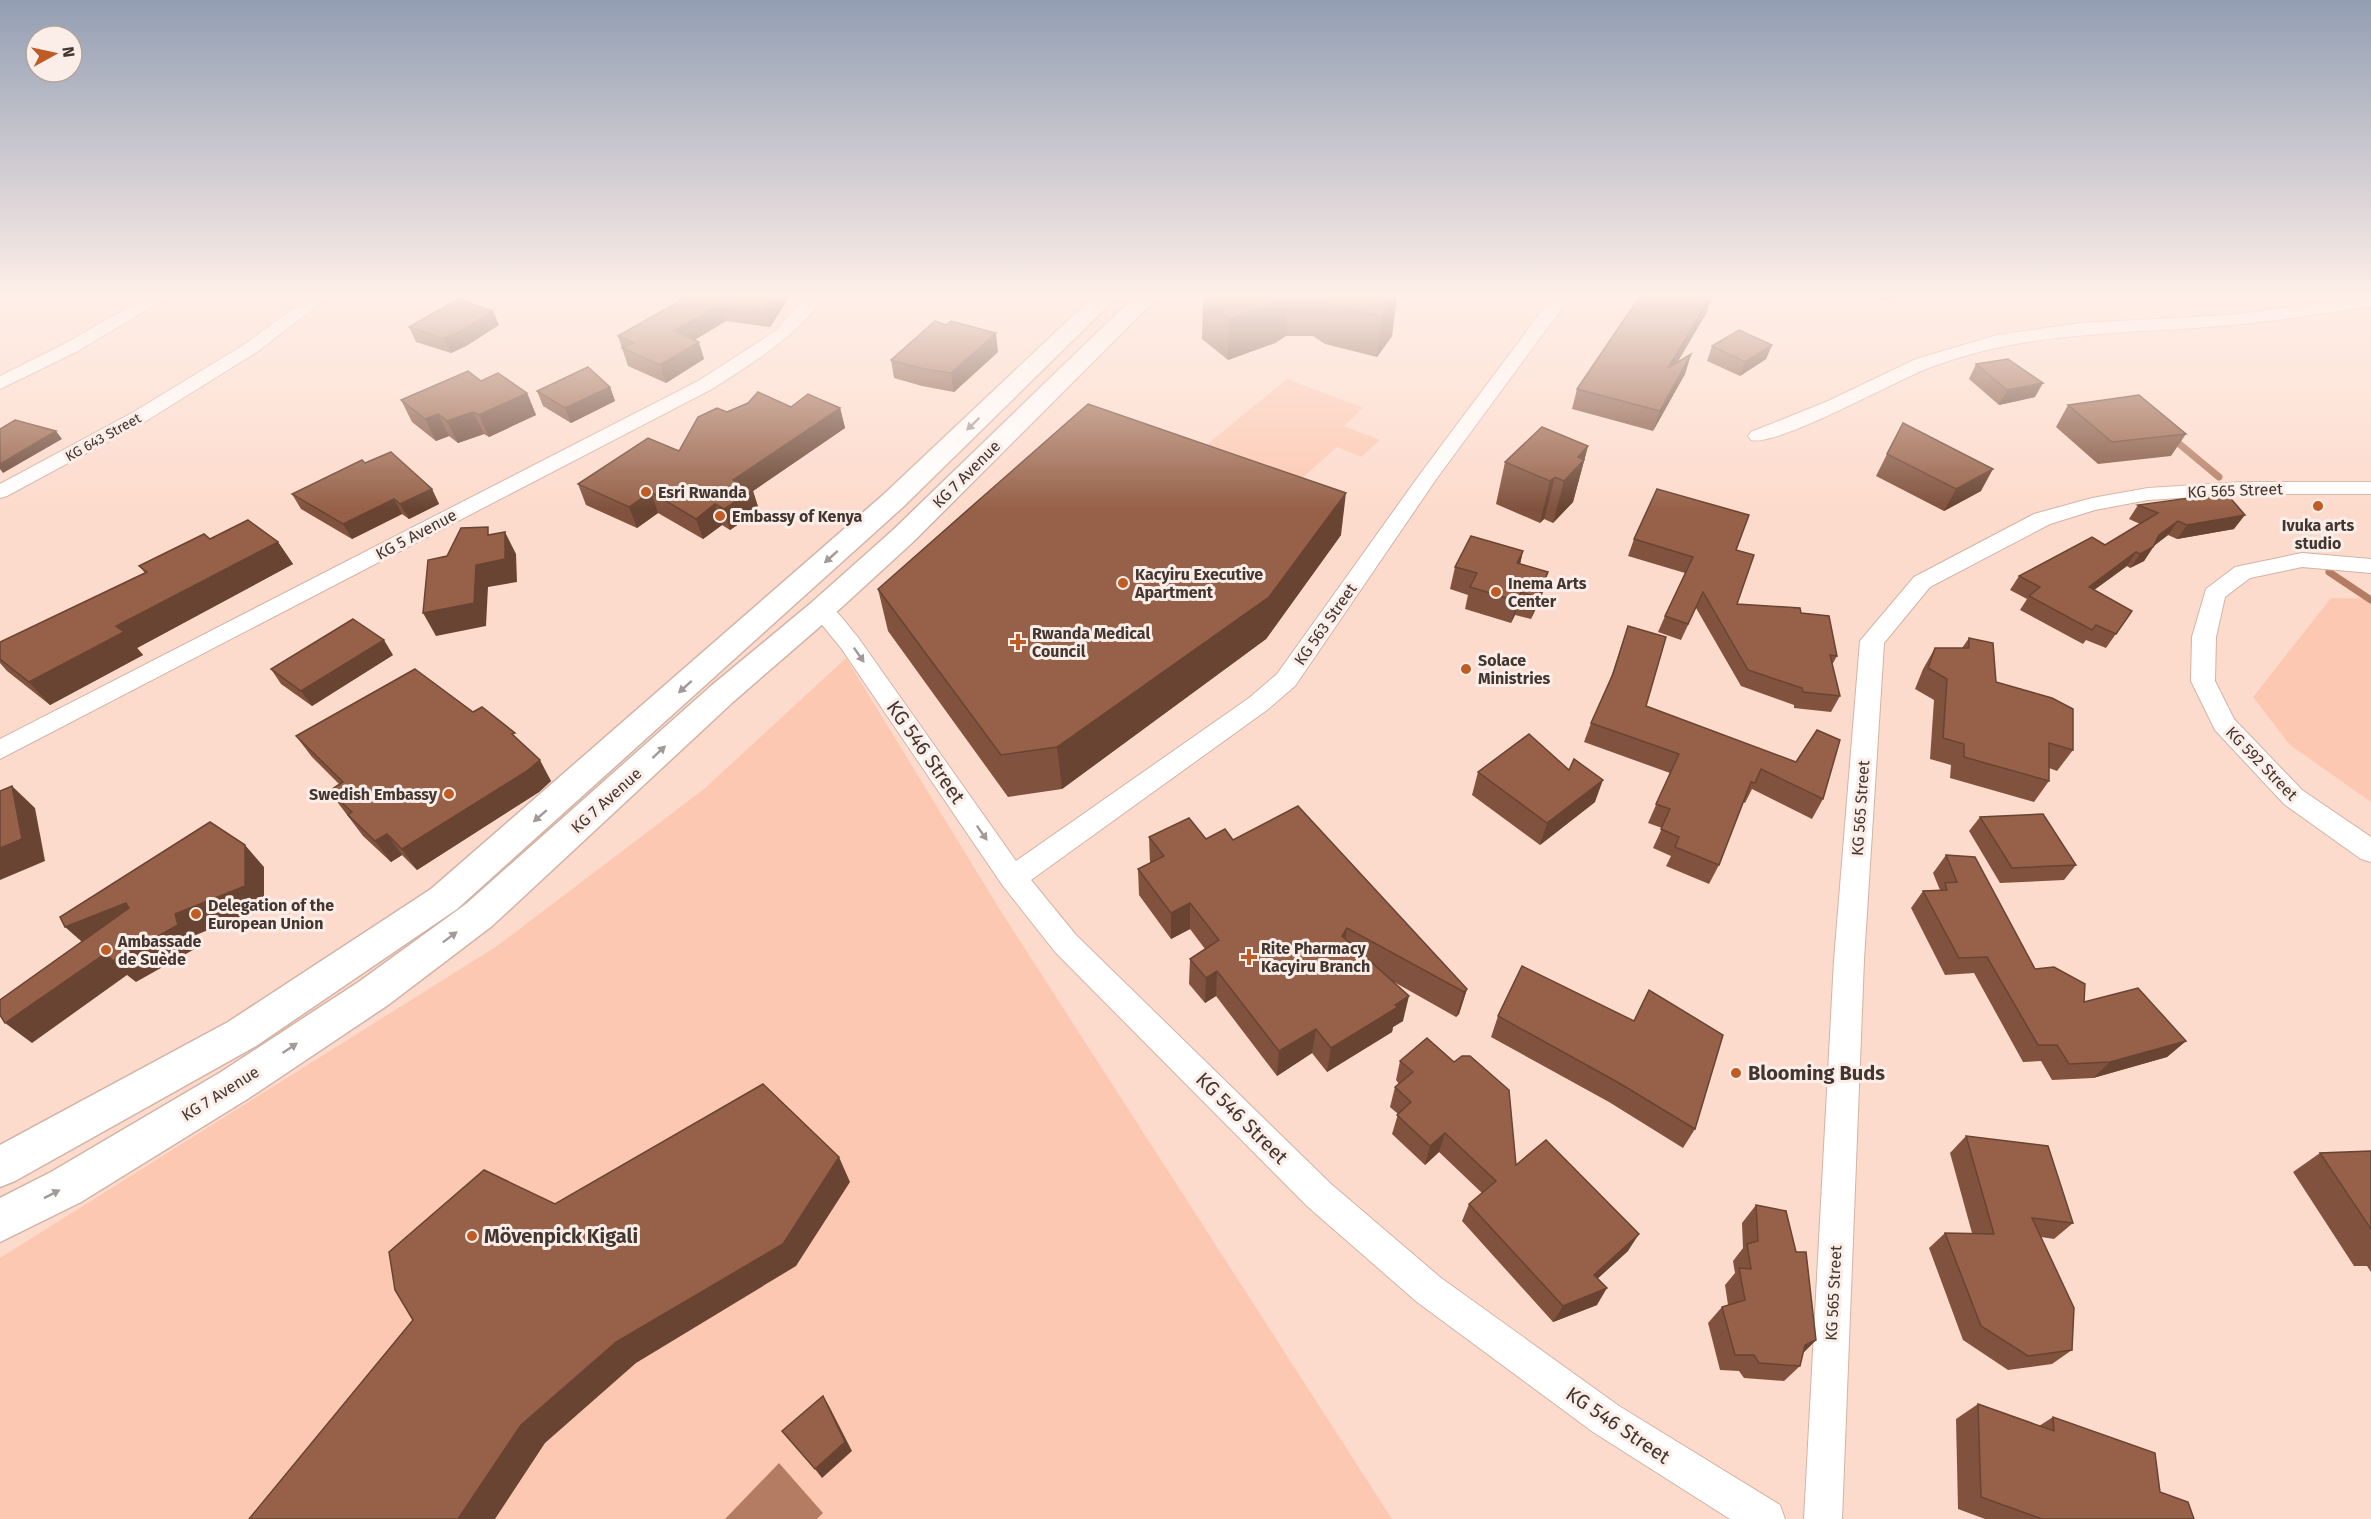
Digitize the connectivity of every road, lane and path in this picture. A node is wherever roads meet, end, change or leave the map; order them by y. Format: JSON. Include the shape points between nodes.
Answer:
{"nodes":[{"id":1,"x":32,"y":367,"type":"edge"},
{"id":2,"x":220,"y":367,"type":"edge"},
{"id":3,"x":732,"y":367,"type":"edge"},
{"id":4,"x":1033,"y":367,"type":"edge"},
{"id":5,"x":1076,"y":367,"type":"edge"},
{"id":6,"x":1509,"y":367,"type":"edge"},
{"id":7,"x":1915,"y":367,"type":"edge"},
{"id":8,"x":0,"y":383,"type":"edge"},
{"id":9,"x":1758,"y":436,"type":"dead end"},
{"id":10,"x":2371,"y":488,"type":"edge"},
{"id":11,"x":0,"y":492,"type":"edge"},
{"id":12,"x":2371,"y":566,"type":"edge"},
{"id":13,"x":821,"y":610,"type":"junction"},
{"id":14,"x":0,"y":750,"type":"edge"},
{"id":15,"x":2371,"y":851,"type":"edge"},
{"id":16,"x":1013,"y":878,"type":"junction"},
{"id":17,"x":0,"y":1167,"type":"edge"},
{"id":18,"x":0,"y":1221,"type":"edge"},
{"id":19,"x":1766,"y":1519,"type":"edge"},
{"id":20,"x":1823,"y":1519,"type":"edge"}],
"edges":[{"from":1,"to":8,"type":"street"},
{"from":2,"to":11,"type":"street","name":"KG 643 Street","via":[[139,417]]},
{"from":3,"to":14,"type":"street","name":"KG 5 Avenue","via":[[705,385]]},
{"from":4,"to":17,"type":"main road","name":"KG 7 Avenue","one_way":true,"via":[[893,501],[444,899],[242,1034]]},
{"from":5,"to":13,"type":"main road","name":"KG 7 Avenue","via":[[903,536]]},
{"from":6,"to":16,"type":"street","name":"KG 563 Street","via":[[1286,680]]},
{"from":7,"to":9,"type":"street"},
{"from":10,"to":20,"type":"street","name":"KG 565 Street","via":[[2242,488],[2159,493],[2092,504],[2042,519],[1922,582],[1872,641],[1849,960]]},
{"from":12,"to":15,"type":"street","name":"KG 592 Street","via":[[2302,560],[2243,572],[2214,594],[2204,637],[2203,681],[2224,724],[2292,797]]},
{"from":13,"to":16,"type":"street","name":"KG 546 Street","one_way":true,"via":[[849,642]]},
{"from":18,"to":13,"type":"main road","name":"KG 7 Avenue","one_way":true,"via":[[66,1187],[235,1085],[374,993],[451,936]]},
{"from":16,"to":19,"type":"street","name":"KG 546 Street","via":[[1066,944],[1320,1195],[1429,1290],[1606,1419]]}]}
